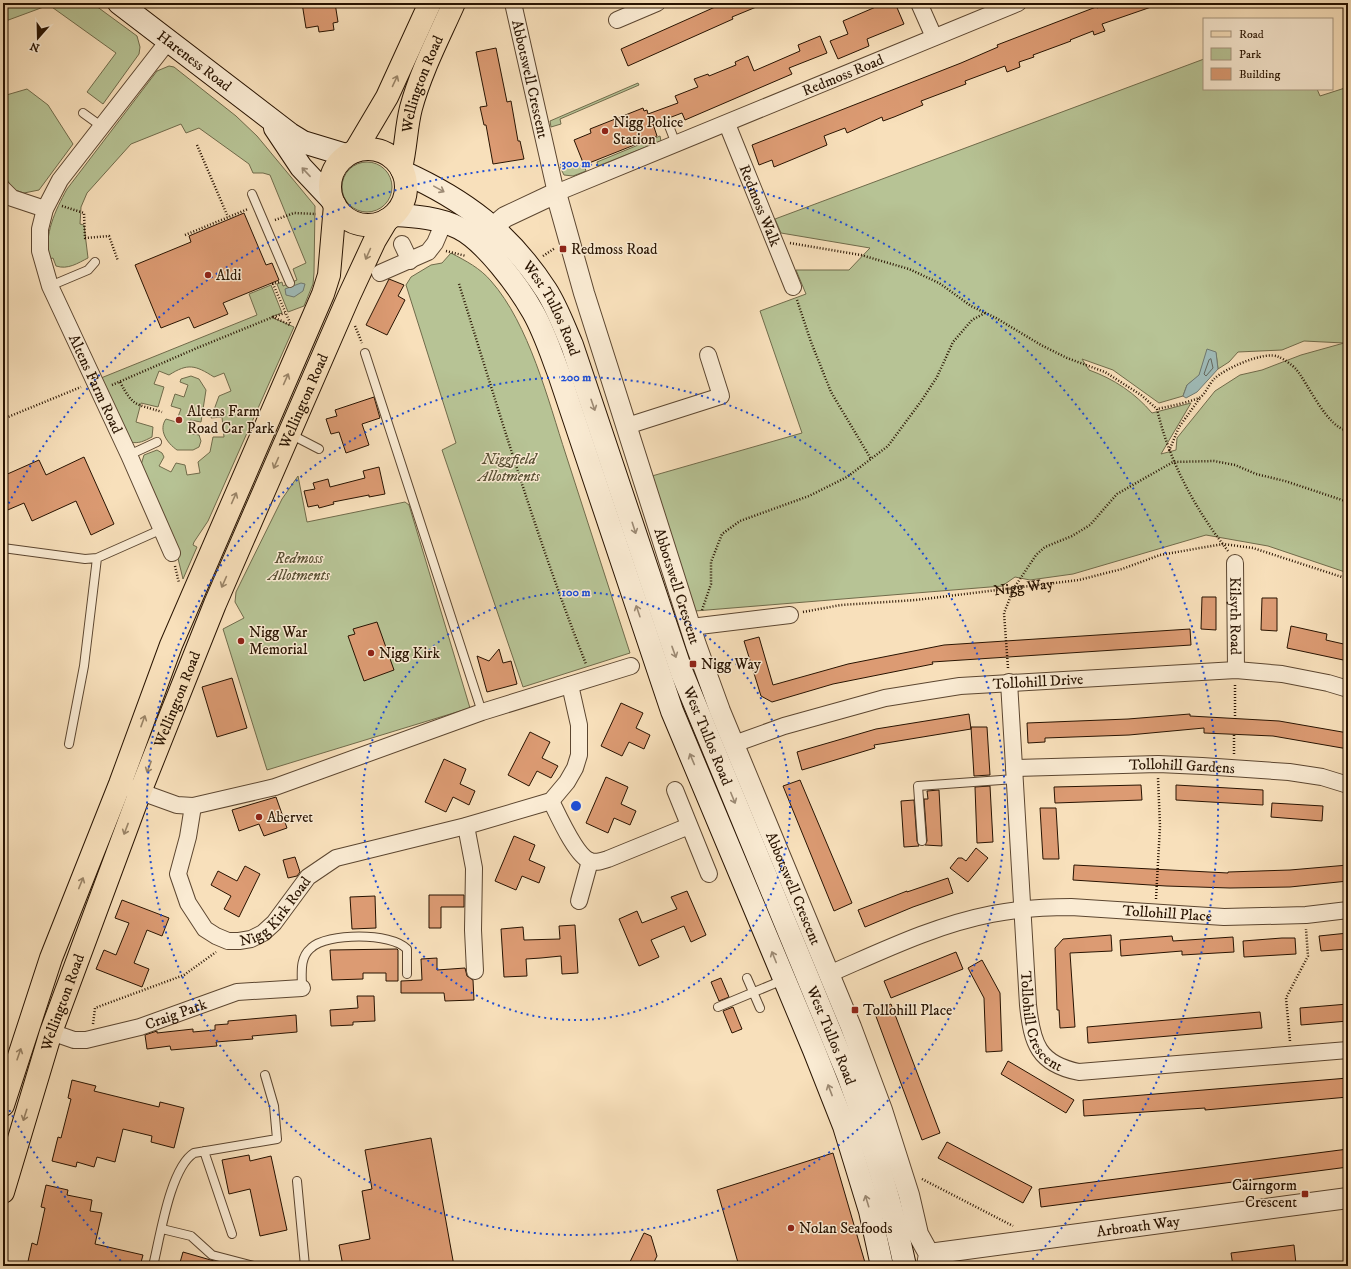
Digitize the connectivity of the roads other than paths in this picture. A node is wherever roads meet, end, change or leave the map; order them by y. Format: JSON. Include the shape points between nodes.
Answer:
{"nodes":[{"id":1,"x":120,"y":3,"type":"edge"},
{"id":2,"x":430,"y":3,"type":"edge"},
{"id":3,"x":454,"y":3,"type":"edge"},
{"id":4,"x":513,"y":3,"type":"edge"},
{"id":5,"x":657,"y":3,"type":"edge"},
{"id":6,"x":919,"y":3,"type":"edge"},
{"id":7,"x":1018,"y":3,"type":"edge"},
{"id":8,"x":420,"y":13,"type":"edge"},
{"id":9,"x":617,"y":20,"type":"dead end"},
{"id":10,"x":934,"y":37,"type":"junction"},
{"id":11,"x":169,"y":40,"type":"junction"},
{"id":12,"x":83,"y":113,"type":"dead end"},
{"id":13,"x":269,"y":118,"type":"junction"},
{"id":14,"x":727,"y":124,"type":"junction"},
{"id":15,"x":101,"y":126,"type":"junction"},
{"id":16,"x":669,"y":126,"type":"dead end"},
{"id":17,"x":676,"y":144,"type":"junction"},
{"id":18,"x":350,"y":153,"type":"junction"},
{"id":19,"x":402,"y":170,"type":"junction"},
{"id":20,"x":3,"y":190,"type":"edge"},
{"id":21,"x":556,"y":193,"type":"junction"},
{"id":22,"x":252,"y":194,"type":"dead end"},
{"id":23,"x":328,"y":204,"type":"junction"},
{"id":24,"x":46,"y":205,"type":"junction"},
{"id":25,"x":390,"y":217,"type":"junction"},
{"id":26,"x":444,"y":222,"type":"junction"},
{"id":27,"x":493,"y":227,"type":"junction"},
{"id":28,"x":473,"y":236,"type":"junction"},
{"id":29,"x":402,"y":244,"type":"dead end"},
{"id":30,"x":410,"y":260,"type":"junction"},
{"id":31,"x":95,"y":262,"type":"dead end"},
{"id":32,"x":380,"y":273,"type":"dead end"},
{"id":33,"x":290,"y":283,"type":"dead end"},
{"id":34,"x":50,"y":286,"type":"junction"},
{"id":35,"x":793,"y":287,"type":"road end"},
{"id":36,"x":365,"y":353,"type":"road end"},
{"id":37,"x":708,"y":355,"type":"dead end"},
{"id":38,"x":627,"y":426,"type":"junction"},
{"id":39,"x":289,"y":433,"type":"junction"},
{"id":40,"x":157,"y":442,"type":"dead end"},
{"id":41,"x":319,"y":448,"type":"dead end"},
{"id":42,"x":129,"y":455,"type":"junction"},
{"id":43,"x":160,"y":530,"type":"junction"},
{"id":44,"x":3,"y":548,"type":"edge"},
{"id":45,"x":172,"y":553,"type":"road end"},
{"id":46,"x":97,"y":558,"type":"junction"},
{"id":47,"x":1235,"y":563,"type":"dead end"},
{"id":48,"x":790,"y":615,"type":"road end"},
{"id":49,"x":690,"y":625,"type":"junction"},
{"id":50,"x":631,"y":666,"type":"dead end"},
{"id":51,"x":1236,"y":670,"type":"junction"},
{"id":52,"x":1009,"y":682,"type":"junction"},
{"id":53,"x":570,"y":685,"type":"junction"},
{"id":54,"x":1348,"y":689,"type":"edge"},
{"id":55,"x":482,"y":712,"type":"junction"},
{"id":56,"x":69,"y":744,"type":"dead end"},
{"id":57,"x":734,"y":744,"type":"junction"},
{"id":58,"x":1015,"y":774,"type":"junction"},
{"id":59,"x":1348,"y":785,"type":"edge"},
{"id":60,"x":130,"y":788,"type":"junction"},
{"id":61,"x":675,"y":790,"type":"dead end"},
{"id":62,"x":550,"y":801,"type":"junction"},
{"id":63,"x":193,"y":806,"type":"junction"},
{"id":64,"x":466,"y":826,"type":"junction"},
{"id":65,"x":689,"y":826,"type":"junction"},
{"id":66,"x":922,"y":841,"type":"dead end"},
{"id":67,"x":590,"y":861,"type":"junction"},
{"id":68,"x":709,"y":874,"type":"dead end"},
{"id":69,"x":579,"y":901,"type":"dead end"},
{"id":70,"x":1022,"y":910,"type":"junction"},
{"id":71,"x":1348,"y":910,"type":"edge"},
{"id":72,"x":475,"y":972,"type":"dead end"},
{"id":73,"x":407,"y":974,"type":"dead end"},
{"id":74,"x":829,"y":974,"type":"junction"},
{"id":75,"x":747,"y":978,"type":"dead end"},
{"id":76,"x":783,"y":980,"type":"junction"},
{"id":77,"x":302,"y":988,"type":"joint"},
{"id":78,"x":753,"y":992,"type":"junction"},
{"id":79,"x":718,"y":1007,"type":"dead end"},
{"id":80,"x":760,"y":1008,"type":"dead end"},
{"id":81,"x":51,"y":1032,"type":"junction"},
{"id":82,"x":1348,"y":1050,"type":"edge"},
{"id":83,"x":265,"y":1075,"type":"dead end"},
{"id":84,"x":3,"y":1105,"type":"edge"},
{"id":85,"x":204,"y":1151,"type":"junction"},
{"id":86,"x":297,"y":1182,"type":"dead end"},
{"id":87,"x":3,"y":1192,"type":"edge"},
{"id":88,"x":1348,"y":1198,"type":"edge"},
{"id":89,"x":162,"y":1229,"type":"junction"},
{"id":90,"x":232,"y":1234,"type":"dead end"},
{"id":91,"x":928,"y":1260,"type":"edge"},
{"id":92,"x":153,"y":1266,"type":"edge"},
{"id":93,"x":254,"y":1266,"type":"edge"},
{"id":94,"x":305,"y":1266,"type":"edge"},
{"id":95,"x":882,"y":1266,"type":"edge"},
{"id":96,"x":905,"y":1266,"type":"edge"}],
"edges":[{"from":1,"to":11,"type":"main road","name":"Hareness Road"},
{"from":2,"to":8,"type":"main road","name":"Wellington Road"},
{"from":3,"to":19,"type":"main road","name":"Wellington Road","via":[[415,95]]},
{"from":4,"to":21,"type":"street","name":"Abbotswell Crescent"},
{"from":5,"to":9,"type":"street"},
{"from":6,"to":10,"type":"street"},
{"from":7,"to":10,"type":"street","name":"Redmoss Road"},
{"from":18,"to":8,"type":"main road","name":"Wellington Road","one_way":true,"via":[[387,97]]},
{"from":10,"to":14,"type":"street","name":"Redmoss Road"},
{"from":11,"to":13,"type":"main road","name":"Hareness Road"},
{"from":11,"to":15,"type":"street","name":"Altens Farm Road"},
{"from":12,"to":15,"type":"lane"},
{"from":13,"to":18,"type":"main road","name":"Hareness Road","via":[[303,142]]},
{"from":23,"to":13,"type":"main road","name":"Hareness Road","one_way":true},
{"from":14,"to":17,"type":"street","name":"Redmoss Road"},
{"from":14,"to":35,"type":"street","name":"Redmoss Walk"},
{"from":15,"to":24,"type":"street","name":"Altens Farm Road","via":[[60,180]]},
{"from":16,"to":17,"type":"lane"},
{"from":17,"to":21,"type":"street","name":"Redmoss Road"},
{"from":18,"to":19,"type":"main road","via":[[368,148],[381,151],[393,158]]},
{"from":18,"to":23,"type":"main road","via":[[331,175]]},
{"from":19,"to":25,"type":"main road","via":[[406,195],[401,206]]},
{"from":19,"to":27,"type":"main road","name":"West Tullos Road","one_way":true,"via":[[458,200]]},
{"from":20,"to":24,"type":"street","via":[[12,198]]},
{"from":21,"to":27,"type":"street","name":"Redmoss Road","via":[[505,217]]},
{"from":21,"to":38,"type":"street","name":"Abbotswell Crescent"},
{"from":22,"to":33,"type":"lane"},
{"from":23,"to":25,"type":"main road","via":[[348,220],[358,224],[368,225]]},
{"from":60,"to":23,"type":"main road","name":"Wellington Road","one_way":true,"via":[[171,645],[329,275]]},
{"from":24,"to":34,"type":"street","name":"Altens Farm Road","via":[[40,229],[40,251]]},
{"from":25,"to":26,"type":"main road","name":"West Tullos Road"},
{"from":25,"to":39,"type":"main road","name":"Wellington Road","one_way":true,"via":[[370,250]]},
{"from":26,"to":28,"type":"main road","name":"West Tullos Road"},
{"from":26,"to":30,"type":"street","via":[[433,248]]},
{"from":27,"to":28,"type":"street","name":"Redmoss Road"},
{"from":27,"to":96,"type":"main road","name":"West Tullos Road","one_way":true,"via":[[517,250],[547,291],[572,345],[682,673],[848,1075],[872,1141]]},
{"from":76,"to":28,"type":"main road","name":"West Tullos Road","one_way":true,"via":[[672,711],[545,338],[533,312],[502,267]]},
{"from":29,"to":30,"type":"street"},
{"from":30,"to":32,"type":"street"},
{"from":31,"to":34,"type":"lane","via":[[88,270]]},
{"from":34,"to":42,"type":"street","name":"Altens Farm Road"},
{"from":36,"to":55,"type":"lane"},
{"from":37,"to":38,"type":"street","via":[[721,396]]},
{"from":38,"to":49,"type":"street","name":"Abbotswell Crescent"},
{"from":39,"to":41,"type":"lane"},
{"from":39,"to":60,"type":"main road","name":"Wellington Road","one_way":true,"via":[[195,651]]},
{"from":40,"to":42,"type":"lane"},
{"from":42,"to":43,"type":"street","name":"Altens Farm Road"},
{"from":43,"to":45,"type":"street","name":"Altens Farm Road"},
{"from":43,"to":46,"type":"lane"},
{"from":44,"to":46,"type":"lane","via":[[85,559]]},
{"from":46,"to":56,"type":"lane","via":[[84,666]]},
{"from":47,"to":51,"type":"street","name":"Kilsyth Road"},
{"from":48,"to":49,"type":"street"},
{"from":49,"to":57,"type":"street","name":"Abbotswell Crescent"},
{"from":50,"to":53,"type":"street"},
{"from":51,"to":52,"type":"street","name":"Tollohill Drive"},
{"from":51,"to":54,"type":"street","name":"Tollohill Drive","via":[[1282,674]]},
{"from":52,"to":57,"type":"street","name":"Tollohill Drive","via":[[960,686],[886,698],[784,726]]},
{"from":52,"to":58,"type":"street","name":"Tollohill Crescent"},
{"from":53,"to":55,"type":"street"},
{"from":53,"to":62,"type":"street","via":[[580,725],[579,754],[567,782]]},
{"from":55,"to":63,"type":"street","via":[[275,787]]},
{"from":57,"to":74,"type":"street","name":"Abbotswell Crescent"},
{"from":58,"to":59,"type":"street","name":"Tollohill Gardens","via":[[1158,764],[1289,772],[1322,777]]},
{"from":58,"to":66,"type":"lane","via":[[918,786]]},
{"from":58,"to":70,"type":"street","name":"Tollohill Crescent"},
{"from":60,"to":63,"type":"street","via":[[177,805]]},
{"from":60,"to":81,"type":"main road","name":"Wellington Road","one_way":true},
{"from":84,"to":60,"type":"main road","name":"Wellington Road","one_way":true,"via":[[51,958]]},
{"from":61,"to":65,"type":"street"},
{"from":62,"to":64,"type":"street","name":"Nigg Kirk Road"},
{"from":62,"to":67,"type":"street","via":[[579,851]]},
{"from":63,"to":64,"type":"street","name":"Nigg Kirk Road","via":[[179,868],[182,889],[188,904],[205,929],[231,941],[251,939],[263,933],[274,923],[308,877],[336,858]]},
{"from":64,"to":72,"type":"street","via":[[474,868],[472,930]]},
{"from":65,"to":67,"type":"street","via":[[608,859]]},
{"from":65,"to":68,"type":"street"},
{"from":67,"to":69,"type":"street"},
{"from":70,"to":71,"type":"street","name":"Tollohill Place","via":[[1071,907],[1224,917],[1306,915]]},
{"from":70,"to":74,"type":"street","name":"Tollohill Place","via":[[992,914],[934,930]]},
{"from":70,"to":82,"type":"street","name":"Tollohill Crescent","via":[[1031,1031],[1038,1048],[1046,1058],[1068,1070],[1079,1072]]},
{"from":73,"to":77,"type":"lane","via":[[407,949],[403,944],[360,936],[324,939],[310,949],[302,964]]},
{"from":74,"to":91,"type":"street","name":"Abbotswell Crescent","via":[[882,1110]]},
{"from":75,"to":78,"type":"lane"},
{"from":76,"to":78,"type":"lane"},
{"from":95,"to":76,"type":"main road","name":"West Tullos Road","one_way":true,"via":[[870,1211],[844,1126]]},
{"from":77,"to":81,"type":"street","name":"Craig Park","via":[[237,992],[140,1026],[92,1039],[74,1040]]},
{"from":78,"to":79,"type":"lane"},
{"from":78,"to":80,"type":"lane"},
{"from":81,"to":87,"type":"main road","name":"Wellington Road","one_way":true},
{"from":83,"to":85,"type":"lane","via":[[274,1106],[277,1140]]},
{"from":85,"to":89,"type":"lane","via":[[194,1153],[182,1163]]},
{"from":85,"to":90,"type":"lane"},
{"from":86,"to":94,"type":"lane"},
{"from":88,"to":91,"type":"street","name":"Arbroath Way","via":[[1019,1242]]},
{"from":89,"to":92,"type":"lane"},
{"from":89,"to":93,"type":"lane","via":[[191,1236],[212,1255]]}]}
